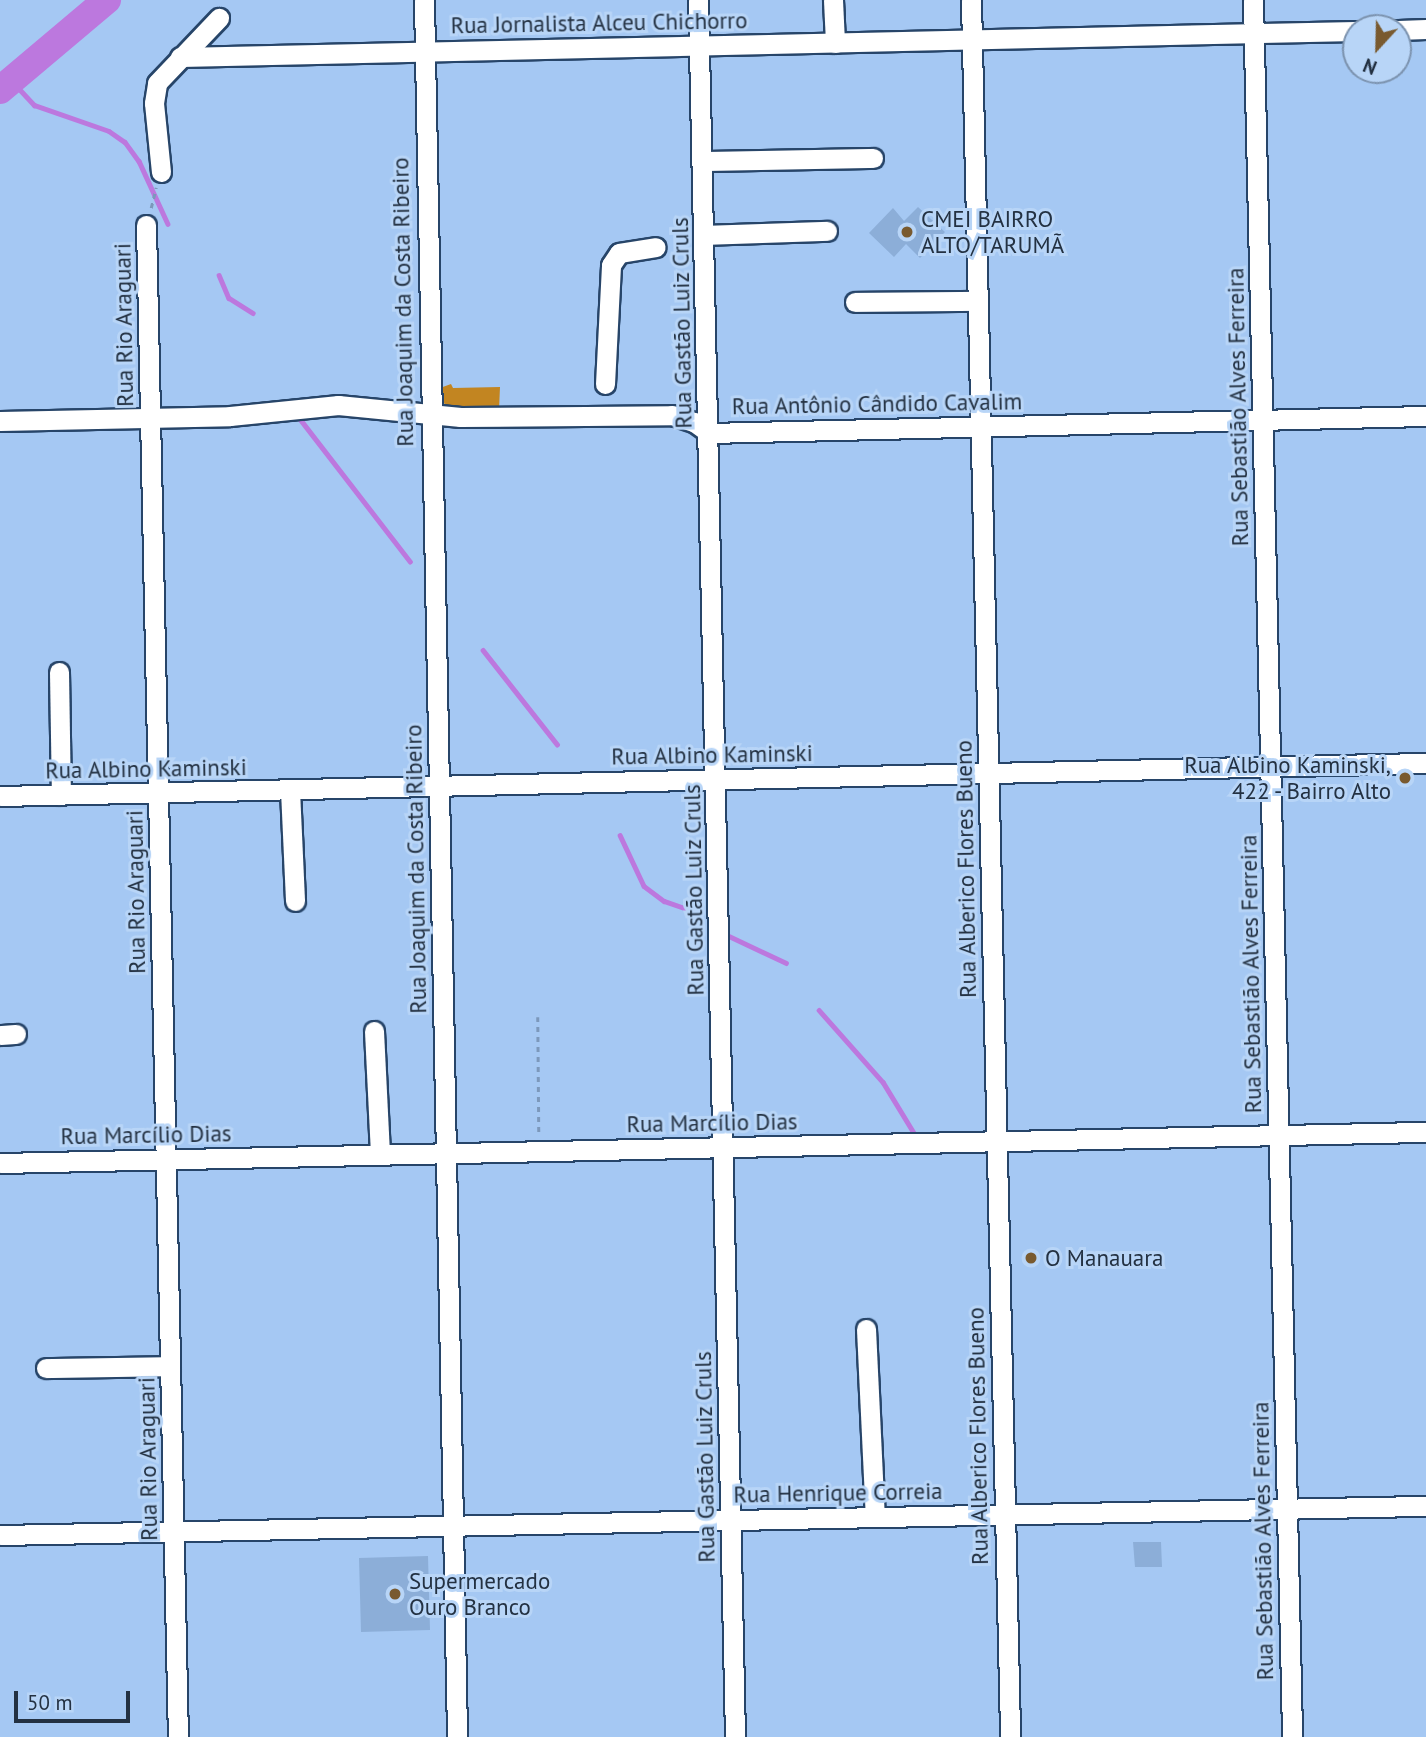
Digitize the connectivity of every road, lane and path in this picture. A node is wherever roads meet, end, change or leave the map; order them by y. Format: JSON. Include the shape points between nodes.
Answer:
{"nodes":[{"id":1,"x":424,"y":0,"type":"edge"},
{"id":2,"x":698,"y":0,"type":"edge"},
{"id":3,"x":833,"y":0,"type":"edge"},
{"id":4,"x":971,"y":0,"type":"edge"},
{"id":5,"x":1253,"y":0,"type":"edge"},
{"id":6,"x":219,"y":18,"type":"dead end"},
{"id":7,"x":1342,"y":31,"type":"edge"},
{"id":8,"x":1254,"y":33,"type":"junction"},
{"id":9,"x":972,"y":39,"type":"junction"},
{"id":10,"x":835,"y":43,"type":"junction"},
{"id":11,"x":699,"y":46,"type":"junction"},
{"id":12,"x":425,"y":52,"type":"junction"},
{"id":13,"x":180,"y":57,"type":"junction"},
{"id":14,"x":873,"y":158,"type":"dead end"},
{"id":15,"x":702,"y":161,"type":"junction"},
{"id":16,"x":161,"y":172,"type":"joint"},
{"id":17,"x":146,"y":225,"type":"joint"},
{"id":18,"x":827,"y":231,"type":"dead end"},
{"id":19,"x":704,"y":235,"type":"junction"},
{"id":20,"x":656,"y":247,"type":"dead end"},
{"id":21,"x":978,"y":301,"type":"junction"},
{"id":22,"x":855,"y":302,"type":"dead end"},
{"id":23,"x":605,"y":384,"type":"dead end"},
{"id":24,"x":429,"y":415,"type":"junction"},
{"id":25,"x":1426,"y":416,"type":"edge"},
{"id":26,"x":150,"y":418,"type":"junction"},
{"id":27,"x":1263,"y":420,"type":"junction"},
{"id":28,"x":0,"y":421,"type":"edge"},
{"id":29,"x":980,"y":426,"type":"junction"},
{"id":30,"x":709,"y":433,"type":"junction"},
{"id":31,"x":59,"y":672,"type":"dead end"},
{"id":32,"x":1426,"y":763,"type":"edge"},
{"id":33,"x":1271,"y":766,"type":"junction"},
{"id":34,"x":988,"y":773,"type":"junction"},
{"id":35,"x":716,"y":780,"type":"junction"},
{"id":36,"x":439,"y":786,"type":"junction"},
{"id":37,"x":290,"y":790,"type":"junction"},
{"id":38,"x":158,"y":793,"type":"junction"},
{"id":39,"x":61,"y":795,"type":"junction"},
{"id":40,"x":0,"y":796,"type":"edge"},
{"id":41,"x":296,"y":901,"type":"dead end"},
{"id":42,"x":538,"y":1017,"type":"dead end"},
{"id":43,"x":374,"y":1031,"type":"dead end"},
{"id":44,"x":1426,"y":1132,"type":"edge"},
{"id":45,"x":1279,"y":1136,"type":"junction"},
{"id":46,"x":996,"y":1141,"type":"junction"},
{"id":47,"x":724,"y":1147,"type":"junction"},
{"id":48,"x":539,"y":1151,"type":"junction"},
{"id":49,"x":446,"y":1153,"type":"junction"},
{"id":50,"x":380,"y":1154,"type":"junction"},
{"id":51,"x":166,"y":1159,"type":"junction"},
{"id":52,"x":0,"y":1163,"type":"edge"},
{"id":53,"x":866,"y":1329,"type":"dead end"},
{"id":54,"x":170,"y":1366,"type":"junction"},
{"id":55,"x":46,"y":1368,"type":"dead end"},
{"id":56,"x":1426,"y":1506,"type":"edge"},
{"id":57,"x":1287,"y":1508,"type":"junction"},
{"id":58,"x":1004,"y":1514,"type":"junction"},
{"id":59,"x":875,"y":1517,"type":"junction"},
{"id":60,"x":731,"y":1520,"type":"junction"},
{"id":61,"x":453,"y":1526,"type":"junction"},
{"id":62,"x":173,"y":1531,"type":"junction"},
{"id":63,"x":0,"y":1535,"type":"edge"},
{"id":64,"x":178,"y":1737,"type":"edge"},
{"id":65,"x":457,"y":1737,"type":"edge"},
{"id":66,"x":736,"y":1737,"type":"edge"},
{"id":67,"x":1010,"y":1737,"type":"edge"},
{"id":68,"x":1292,"y":1737,"type":"edge"}],
"edges":[{"from":1,"to":12,"type":"street","name":"Rua Joaquim da Costa Ribeiro"},
{"from":2,"to":11,"type":"street","name":"Rua Gastão Luiz Cruls"},
{"from":3,"to":10,"type":"street"},
{"from":4,"to":9,"type":"street","name":"Rua Alberico Flores Bueno"},
{"from":5,"to":8,"type":"street","name":"Rua Sebastião Alves Ferreira"},
{"from":6,"to":13,"type":"street"},
{"from":7,"to":8,"type":"street","name":"Rua Jornalista Alceu Chichorro"},
{"from":8,"to":9,"type":"street","name":"Rua Jornalista Alceu Chichorro"},
{"from":8,"to":27,"type":"street","name":"Rua Sebastião Alves Ferreira"},
{"from":9,"to":10,"type":"street","name":"Rua Jornalista Alceu Chichorro"},
{"from":9,"to":21,"type":"street","name":"Rua Alberico Flores Bueno"},
{"from":10,"to":11,"type":"street","name":"Rua Jornalista Alceu Chichorro"},
{"from":11,"to":12,"type":"street","name":"Rua Jornalista Alceu Chichorro"},
{"from":11,"to":15,"type":"street","name":"Rua Gastão Luiz Cruls"},
{"from":12,"to":13,"type":"street","name":"Rua Jornalista Alceu Chichorro"},
{"from":12,"to":24,"type":"street","name":"Rua Joaquim da Costa Ribeiro"},
{"from":13,"to":16,"type":"street","via":[[163,75],[155,93]]},
{"from":14,"to":15,"type":"street"},
{"from":15,"to":19,"type":"street","name":"Rua Gastão Luiz Cruls"},
{"from":16,"to":17,"type":"path","name":"Rua Rio Araguari"},
{"from":17,"to":26,"type":"street","name":"Rua Rio Araguari"},
{"from":18,"to":19,"type":"street"},
{"from":19,"to":30,"type":"street","name":"Rua Gastão Luiz Cruls"},
{"from":20,"to":23,"type":"street","via":[[619,253],[611,265]]},
{"from":21,"to":22,"type":"street"},
{"from":21,"to":29,"type":"street","name":"Rua Alberico Flores Bueno"},
{"from":24,"to":26,"type":"street","name":"Rua Antônio Cândido Cavalim","via":[[338,405],[230,416]]},
{"from":24,"to":30,"type":"street","name":"Rua Antônio Cândido Cavalim","via":[[672,415]]},
{"from":24,"to":36,"type":"street","name":"Rua Joaquim da Costa Ribeiro"},
{"from":25,"to":27,"type":"street","name":"Rua Antônio Cândido Cavalim"},
{"from":26,"to":28,"type":"street","name":"Rua Antônio Cândido Cavalim"},
{"from":26,"to":38,"type":"street","name":"Rua Rio Araguari"},
{"from":27,"to":29,"type":"street","name":"Rua Antônio Cândido Cavalim"},
{"from":27,"to":33,"type":"street","name":"Rua Sebastião Alves Ferreira"},
{"from":29,"to":30,"type":"street","name":"Rua Antônio Cândido Cavalim"},
{"from":29,"to":34,"type":"street","name":"Rua Alberico Flores Bueno"},
{"from":30,"to":35,"type":"street","name":"Rua Gastão Luiz Cruls"},
{"from":31,"to":39,"type":"street"},
{"from":32,"to":33,"type":"street","name":"Rua Albino Kaminski"},
{"from":33,"to":34,"type":"street","name":"Rua Albino Kaminski"},
{"from":33,"to":45,"type":"street","name":"Rua Sebastião Alves Ferreira"},
{"from":34,"to":35,"type":"street","name":"Rua Albino Kaminski"},
{"from":34,"to":46,"type":"street","name":"Rua Alberico Flores Bueno"},
{"from":35,"to":36,"type":"street","name":"Rua Albino Kaminski"},
{"from":35,"to":47,"type":"street","name":"Rua Gastão Luiz Cruls"},
{"from":36,"to":37,"type":"street","name":"Rua Albino Kaminski"},
{"from":36,"to":49,"type":"street","name":"Rua Joaquim da Costa Ribeiro"},
{"from":37,"to":38,"type":"street","name":"Rua Albino Kaminski"},
{"from":37,"to":41,"type":"street"},
{"from":38,"to":39,"type":"street","name":"Rua Albino Kaminski"},
{"from":38,"to":51,"type":"street","name":"Rua Rio Araguari"},
{"from":39,"to":40,"type":"street","name":"Rua Albino Kaminski"},
{"from":42,"to":48,"type":"path"},
{"from":43,"to":50,"type":"street"},
{"from":44,"to":45,"type":"street","name":"Rua Marcílio Dias"},
{"from":45,"to":46,"type":"street","name":"Rua Marcílio Dias"},
{"from":45,"to":57,"type":"street","name":"Rua Sebastião Alves Ferreira"},
{"from":46,"to":47,"type":"street","name":"Rua Marcílio Dias"},
{"from":46,"to":58,"type":"street","name":"Rua Alberico Flores Bueno"},
{"from":47,"to":48,"type":"street","name":"Rua Marcílio Dias"},
{"from":47,"to":60,"type":"street","name":"Rua Gastão Luiz Cruls"},
{"from":48,"to":49,"type":"street","name":"Rua Marcílio Dias"},
{"from":49,"to":50,"type":"street","name":"Rua Marcílio Dias"},
{"from":49,"to":61,"type":"street","name":"Rua Joaquim da Costa Ribeiro"},
{"from":50,"to":51,"type":"street","name":"Rua Marcílio Dias"},
{"from":51,"to":52,"type":"street","name":"Rua Marcílio Dias"},
{"from":51,"to":54,"type":"street","name":"Rua Rio Araguari"},
{"from":53,"to":59,"type":"street"},
{"from":54,"to":55,"type":"street"},
{"from":54,"to":62,"type":"street","name":"Rua Rio Araguari"},
{"from":56,"to":57,"type":"street","name":"Rua Henrique Correia"},
{"from":57,"to":58,"type":"street","name":"Rua Henrique Correia"},
{"from":57,"to":68,"type":"street","name":"Rua Sebastião Alves Ferreira"},
{"from":58,"to":59,"type":"street","name":"Rua Henrique Correia"},
{"from":58,"to":67,"type":"street","name":"Rua Alberico Flores Bueno"},
{"from":59,"to":60,"type":"street","name":"Rua Henrique Correia"},
{"from":60,"to":61,"type":"street","name":"Rua Henrique Correia"},
{"from":60,"to":66,"type":"street","name":"Rua Gastão Luiz Cruls"},
{"from":61,"to":62,"type":"street","name":"Rua Henrique Correia"},
{"from":61,"to":65,"type":"street","name":"Rua Joaquim da Costa Ribeiro"},
{"from":62,"to":63,"type":"street","name":"Rua Henrique Correia"},
{"from":62,"to":64,"type":"street","name":"Rua Rio Araguari"}]}
